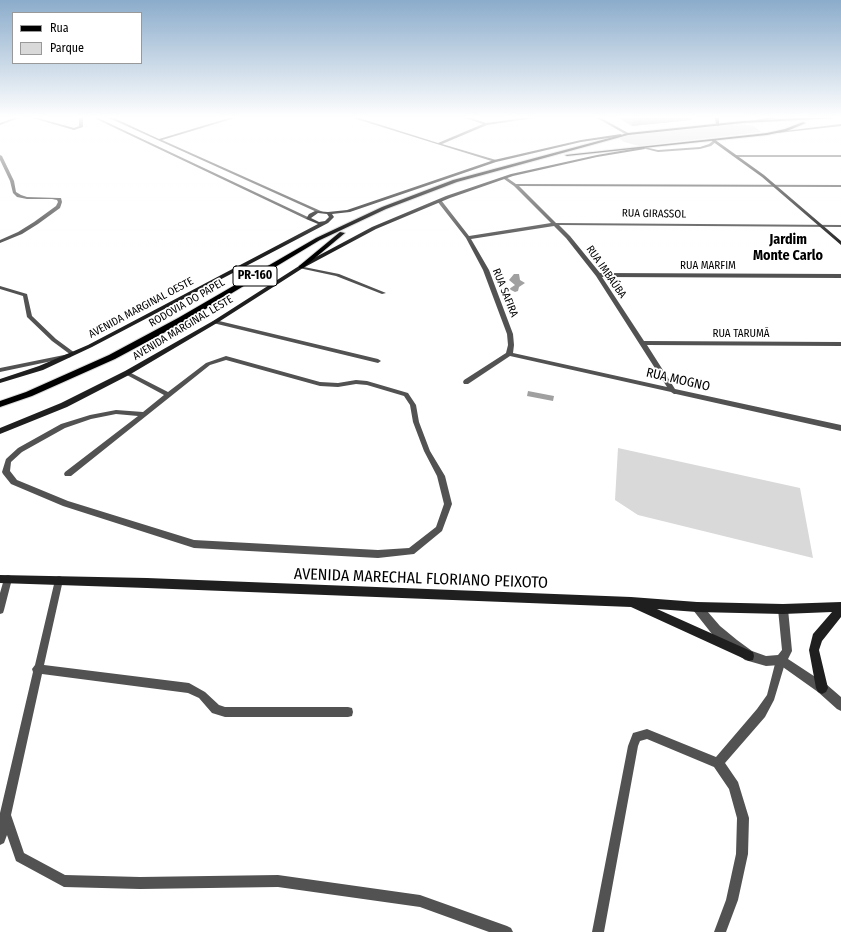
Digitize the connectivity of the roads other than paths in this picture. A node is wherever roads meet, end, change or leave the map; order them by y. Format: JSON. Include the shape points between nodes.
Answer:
{"nodes":[{"id":1,"x":3,"y":161,"type":"edge"},
{"id":2,"x":187,"y":161,"type":"edge"},
{"id":3,"x":207,"y":161,"type":"edge"},
{"id":4,"x":494,"y":161,"type":"edge"},
{"id":5,"x":523,"y":161,"type":"edge"},
{"id":6,"x":527,"y":161,"type":"edge"},
{"id":7,"x":572,"y":161,"type":"edge"},
{"id":8,"x":743,"y":161,"type":"edge"},
{"id":9,"x":517,"y":163,"type":"junction"},
{"id":10,"x":7,"y":169,"type":"junction"},
{"id":11,"x":0,"y":172,"type":"edge"},
{"id":12,"x":504,"y":178,"type":"junction"},
{"id":13,"x":515,"y":185,"type":"junction"},
{"id":14,"x":774,"y":186,"type":"junction"},
{"id":15,"x":841,"y":186,"type":"edge"},
{"id":16,"x":439,"y":201,"type":"junction"},
{"id":17,"x":321,"y":212,"type":"junction"},
{"id":18,"x":328,"y":213,"type":"junction"},
{"id":19,"x":364,"y":217,"type":"junction"},
{"id":20,"x":308,"y":219,"type":"junction"},
{"id":21,"x":326,"y":222,"type":"junction"},
{"id":22,"x":556,"y":224,"type":"junction"},
{"id":23,"x":821,"y":226,"type":"junction"},
{"id":24,"x":841,"y":226,"type":"edge"},
{"id":25,"x":468,"y":238,"type":"junction"},
{"id":26,"x":0,"y":242,"type":"edge"},
{"id":27,"x":286,"y":242,"type":"junction"},
{"id":28,"x":841,"y":244,"type":"edge"},
{"id":29,"x":300,"y":267,"type":"junction"},
{"id":30,"x":598,"y":275,"type":"junction"},
{"id":31,"x":841,"y":276,"type":"edge"},
{"id":32,"x":0,"y":287,"type":"edge"},
{"id":33,"x":384,"y":293,"type":"dead end"},
{"id":34,"x":215,"y":322,"type":"junction"},
{"id":35,"x":641,"y":343,"type":"junction"},
{"id":36,"x":841,"y":344,"type":"edge"},
{"id":37,"x":509,"y":354,"type":"junction"},
{"id":38,"x":71,"y":355,"type":"junction"},
{"id":39,"x":378,"y":361,"type":"dead end"},
{"id":40,"x":0,"y":370,"type":"edge"},
{"id":41,"x":127,"y":373,"type":"junction"},
{"id":42,"x":0,"y":381,"type":"edge"},
{"id":43,"x":466,"y":382,"type":"dead end"},
{"id":44,"x":674,"y":392,"type":"junction"},
{"id":45,"x":168,"y":395,"type":"junction"},
{"id":46,"x":0,"y":404,"type":"edge"},
{"id":47,"x":145,"y":414,"type":"junction"},
{"id":48,"x":841,"y":428,"type":"edge"},
{"id":49,"x":0,"y":431,"type":"edge"},
{"id":50,"x":68,"y":474,"type":"dead end"},
{"id":51,"x":4,"y":579,"type":"edge"},
{"id":52,"x":59,"y":580,"type":"junction"},
{"id":53,"x":631,"y":602,"type":"junction"},
{"id":54,"x":697,"y":607,"type":"junction"},
{"id":55,"x":783,"y":608,"type":"junction"},
{"id":56,"x":841,"y":608,"type":"edge"},
{"id":57,"x":0,"y":610,"type":"edge"},
{"id":58,"x":749,"y":656,"type":"junction"},
{"id":59,"x":781,"y":660,"type":"junction"},
{"id":60,"x":37,"y":669,"type":"junction"},
{"id":61,"x":822,"y":688,"type":"junction"},
{"id":62,"x":841,"y":705,"type":"edge"},
{"id":63,"x":348,"y":712,"type":"dead end"},
{"id":64,"x":718,"y":763,"type":"junction"},
{"id":65,"x":5,"y":814,"type":"junction"},
{"id":66,"x":0,"y":839,"type":"edge"},
{"id":67,"x":507,"y":932,"type":"edge"},
{"id":68,"x":598,"y":932,"type":"edge"},
{"id":69,"x":720,"y":932,"type":"edge"}],
"edges":[{"from":1,"to":10,"type":"street"},
{"from":2,"to":20,"type":"street"},
{"from":3,"to":17,"type":"street"},
{"from":4,"to":18,"type":"main road","via":[[348,211]]},
{"from":5,"to":9,"type":"main road","name":"RODOVIA DO PAPEL","number":"PR-160"},
{"from":6,"to":9,"type":"main road","name":"RODOVIA DO PAPEL","number":"PR-160"},
{"from":7,"to":12,"type":"main road","name":"AVENIDA MARGINAL LESTE"},
{"from":8,"to":14,"type":"main road"},
{"from":9,"to":19,"type":"main road","name":"RODOVIA DO PAPEL","number":"PR-160","via":[[455,181]]},
{"from":10,"to":11,"type":"street"},
{"from":10,"to":26,"type":"street","via":[[14,192],[19,196],[59,199],[60,202],[58,207],[36,223]]},
{"from":12,"to":13,"type":"street","name":"RUA IMBAÚBA"},
{"from":12,"to":16,"type":"main road","name":"AVENIDA MARGINAL LESTE"},
{"from":13,"to":14,"type":"street"},
{"from":13,"to":22,"type":"street","name":"RUA IMBAÚBA"},
{"from":14,"to":15,"type":"street"},
{"from":14,"to":23,"type":"main road"},
{"from":16,"to":25,"type":"street","name":"RUA SAFIRA"},
{"from":16,"to":29,"type":"main road","name":"AVENIDA MARGINAL LESTE","via":[[374,228]]},
{"from":17,"to":18,"type":"main road"},
{"from":17,"to":20,"type":"main road","name":"AVENIDA MARGINAL OESTE","via":[[314,213]]},
{"from":18,"to":21,"type":"main road","via":[[332,217]]},
{"from":19,"to":29,"type":"main road"},
{"from":19,"to":46,"type":"main road","name":"RODOVIA DO PAPEL","number":"PR-160","via":[[318,239],[181,320],[112,357],[29,394]]},
{"from":20,"to":21,"type":"main road","via":[[319,223]]},
{"from":20,"to":27,"type":"main road","name":"AVENIDA MARGINAL OESTE"},
{"from":21,"to":27,"type":"main road","name":"AVENIDA MARGINAL OESTE"},
{"from":22,"to":23,"type":"street","name":"RUA GIRASSOL"},
{"from":22,"to":25,"type":"street","name":"RUA GIRASSOL"},
{"from":22,"to":30,"type":"street","name":"RUA IMBAÚBA"},
{"from":23,"to":24,"type":"street","name":"RUA GIRASSOL"},
{"from":23,"to":28,"type":"main road"},
{"from":25,"to":37,"type":"street","name":"RUA SAFIRA","via":[[486,270],[507,324],[511,345]]},
{"from":27,"to":38,"type":"main road","name":"AVENIDA MARGINAL OESTE","via":[[114,335]]},
{"from":29,"to":33,"type":"lane","via":[[337,275]]},
{"from":29,"to":34,"type":"main road","name":"AVENIDA MARGINAL LESTE"},
{"from":30,"to":31,"type":"street","name":"RUA MARFIM"},
{"from":30,"to":35,"type":"street","name":"RUA IMBAÚBA"},
{"from":32,"to":38,"type":"lane","via":[[25,295],[28,316]]},
{"from":34,"to":39,"type":"lane"},
{"from":34,"to":41,"type":"main road","name":"AVENIDA MARGINAL LESTE"},
{"from":35,"to":36,"type":"street","name":"RUA TARUMÃ"},
{"from":35,"to":44,"type":"street","name":"RUA IMBAÚBA"},
{"from":37,"to":43,"type":"street"},
{"from":37,"to":44,"type":"street","name":"RUA MOGNO"},
{"from":38,"to":40,"type":"street"},
{"from":38,"to":42,"type":"main road","name":"AVENIDA MARGINAL OESTE"},
{"from":41,"to":45,"type":"lane"},
{"from":41,"to":49,"type":"main road","name":"AVENIDA MARGINAL LESTE","via":[[64,405]]},
{"from":44,"to":48,"type":"street","name":"RUA MOGNO"},
{"from":45,"to":47,"type":"lane"},
{"from":45,"to":47,"type":"lane","via":[[208,364],[226,358],[320,384],[367,383],[406,394],[413,405],[416,422],[427,451],[441,476],[448,504],[439,529],[411,551],[378,554],[194,544],[66,504],[14,482],[6,472],[8,461],[20,450],[63,426],[116,412]]},
{"from":47,"to":50,"type":"lane"},
{"from":51,"to":52,"type":"main road","name":"AVENIDA MARECHAL FLORIANO PEIXOTO"},
{"from":51,"to":57,"type":"lane"},
{"from":52,"to":53,"type":"main road","name":"AVENIDA MARECHAL FLORIANO PEIXOTO"},
{"from":52,"to":60,"type":"lane"},
{"from":53,"to":54,"type":"main road","name":"AVENIDA MARECHAL FLORIANO PEIXOTO"},
{"from":53,"to":58,"type":"main road"},
{"from":54,"to":55,"type":"main road","name":"AVENIDA MARECHAL FLORIANO PEIXOTO"},
{"from":54,"to":58,"type":"street","via":[[716,630]]},
{"from":55,"to":56,"type":"main road","name":"AVENIDA MARECHAL FLORIANO PEIXOTO"},
{"from":55,"to":59,"type":"street","via":[[787,651]]},
{"from":56,"to":61,"type":"main road","via":[[816,638],[814,650]]},
{"from":58,"to":59,"type":"street","via":[[766,661]]},
{"from":59,"to":61,"type":"street"},
{"from":59,"to":64,"type":"lane","via":[[770,697],[761,713]]},
{"from":60,"to":63,"type":"lane","via":[[190,688],[202,695],[216,709],[225,712]]},
{"from":60,"to":65,"type":"lane"},
{"from":61,"to":62,"type":"street"},
{"from":64,"to":68,"type":"lane","via":[[647,734],[637,737],[633,746]]},
{"from":64,"to":69,"type":"lane","via":[[734,786],[743,818],[742,854],[732,900]]},
{"from":65,"to":66,"type":"lane"},
{"from":65,"to":67,"type":"lane","via":[[20,856],[64,881],[278,881],[420,901]]}]}
